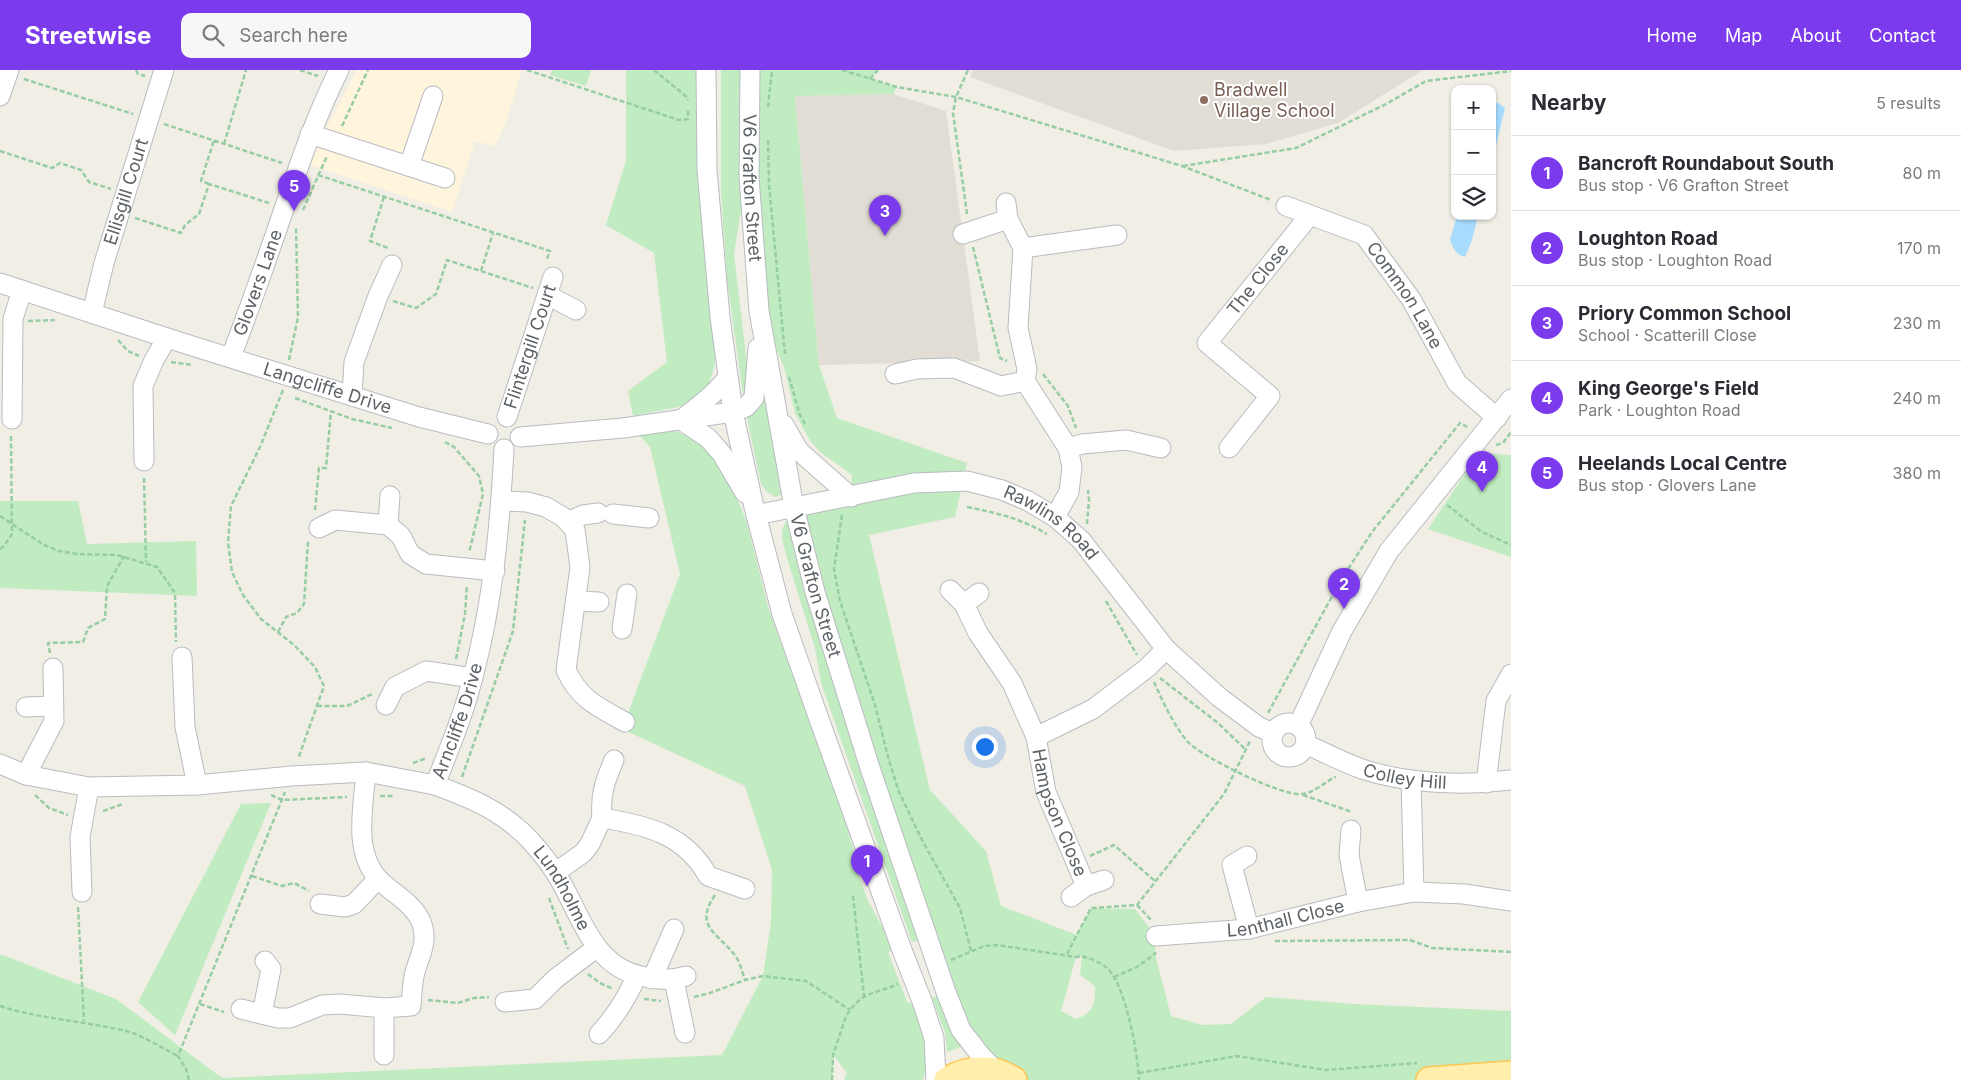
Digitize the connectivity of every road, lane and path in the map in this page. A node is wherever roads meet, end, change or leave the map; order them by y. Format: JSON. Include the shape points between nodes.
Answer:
{"nodes":[{"id":1,"x":9,"y":70,"type":"edge"},
{"id":2,"x":164,"y":70,"type":"edge"},
{"id":3,"x":246,"y":70,"type":"edge"},
{"id":4,"x":339,"y":70,"type":"edge"},
{"id":5,"x":368,"y":70,"type":"edge"},
{"id":6,"x":527,"y":70,"type":"edge"},
{"id":7,"x":654,"y":70,"type":"edge"},
{"id":8,"x":706,"y":70,"type":"edge"},
{"id":9,"x":750,"y":70,"type":"edge"},
{"id":10,"x":842,"y":70,"type":"edge"},
{"id":11,"x":878,"y":70,"type":"edge"},
{"id":12,"x":1511,"y":71,"type":"edge"},
{"id":13,"x":870,"y":79,"type":"junction"},
{"id":14,"x":0,"y":96,"type":"edge"},
{"id":15,"x":433,"y":96,"type":"dead end"},
{"id":16,"x":310,"y":134,"type":"junction"},
{"id":17,"x":214,"y":140,"type":"dead end"},
{"id":18,"x":334,"y":142,"type":"junction"},
{"id":19,"x":224,"y":144,"type":"dead end"},
{"id":20,"x":0,"y":151,"type":"edge"},
{"id":21,"x":409,"y":166,"type":"junction"},
{"id":22,"x":1182,"y":166,"type":"junction"},
{"id":23,"x":318,"y":175,"type":"junction"},
{"id":24,"x":445,"y":178,"type":"dead end"},
{"id":25,"x":209,"y":184,"type":"junction"},
{"id":26,"x":126,"y":194,"type":"junction"},
{"id":27,"x":384,"y":197,"type":"junction"},
{"id":28,"x":1286,"y":206,"type":"joint"},
{"id":29,"x":120,"y":213,"type":"junction"},
{"id":30,"x":296,"y":213,"type":"junction"},
{"id":31,"x":1310,"y":216,"type":"junction"},
{"id":32,"x":493,"y":232,"type":"junction"},
{"id":33,"x":963,"y":234,"type":"dead end"},
{"id":34,"x":1117,"y":235,"type":"dead end"},
{"id":35,"x":1023,"y":248,"type":"junction"},
{"id":36,"x":392,"y":265,"type":"joint"},
{"id":37,"x":480,"y":271,"type":"junction"},
{"id":38,"x":548,"y":282,"type":"junction"},
{"id":39,"x":0,"y":283,"type":"edge"},
{"id":40,"x":22,"y":290,"type":"junction"},
{"id":41,"x":378,"y":296,"type":"junction"},
{"id":42,"x":576,"y":310,"type":"dead end"},
{"id":43,"x":759,"y":311,"type":"junction"},
{"id":44,"x":92,"y":313,"type":"junction"},
{"id":45,"x":13,"y":319,"type":"junction"},
{"id":46,"x":62,"y":320,"type":"dead end"},
{"id":47,"x":112,"y":336,"type":"dead end"},
{"id":48,"x":167,"y":338,"type":"junction"},
{"id":49,"x":231,"y":357,"type":"junction"},
{"id":50,"x":154,"y":360,"type":"junction"},
{"id":51,"x":198,"y":367,"type":"dead end"},
{"id":52,"x":895,"y":374,"type":"dead end"},
{"id":53,"x":728,"y":376,"type":"junction"},
{"id":54,"x":1025,"y":381,"type":"junction"},
{"id":55,"x":281,"y":385,"type":"junction"},
{"id":56,"x":352,"y":396,"type":"junction"},
{"id":57,"x":1506,"y":410,"type":"edge"},
{"id":58,"x":332,"y":412,"type":"junction"},
{"id":59,"x":733,"y":412,"type":"junction"},
{"id":60,"x":777,"y":412,"type":"junction"},
{"id":61,"x":507,"y":417,"type":"junction"},
{"id":62,"x":12,"y":419,"type":"joint"},
{"id":63,"x":681,"y":420,"type":"junction"},
{"id":64,"x":398,"y":429,"type":"dead end"},
{"id":65,"x":488,"y":434,"type":"junction"},
{"id":66,"x":520,"y":437,"type":"junction"},
{"id":67,"x":440,"y":439,"type":"dead end"},
{"id":68,"x":1068,"y":448,"type":"junction"},
{"id":69,"x":1161,"y":448,"type":"dead end"},
{"id":70,"x":1229,"y":448,"type":"dead end"},
{"id":71,"x":504,"y":449,"type":"junction"},
{"id":72,"x":144,"y":462,"type":"joint"},
{"id":73,"x":390,"y":496,"type":"dead end"},
{"id":74,"x":851,"y":496,"type":"junction"},
{"id":75,"x":502,"y":501,"type":"junction"},
{"id":76,"x":527,"y":502,"type":"junction"},
{"id":77,"x":1446,"y":505,"type":"dead end"},
{"id":78,"x":794,"y":507,"type":"junction"},
{"id":79,"x":967,"y":507,"type":"dead end"},
{"id":80,"x":755,"y":511,"type":"junction"},
{"id":81,"x":310,"y":512,"type":"dead end"},
{"id":82,"x":0,"y":516,"type":"edge"},
{"id":83,"x":1055,"y":517,"type":"junction"},
{"id":84,"x":649,"y":518,"type":"dead end"},
{"id":85,"x":568,"y":522,"type":"junction"},
{"id":86,"x":316,"y":523,"type":"junction"},
{"id":87,"x":12,"y":524,"type":"junction"},
{"id":88,"x":388,"y":525,"type":"junction"},
{"id":89,"x":1048,"y":535,"type":"dead end"},
{"id":90,"x":1511,"y":545,"type":"edge"},
{"id":91,"x":0,"y":549,"type":"edge"},
{"id":92,"x":124,"y":556,"type":"junction"},
{"id":93,"x":146,"y":563,"type":"junction"},
{"id":94,"x":467,"y":568,"type":"junction"},
{"id":95,"x":495,"y":571,"type":"junction"},
{"id":96,"x":950,"y":590,"type":"dead end"},
{"id":97,"x":979,"y":593,"type":"dead end"},
{"id":98,"x":576,"y":601,"type":"junction"},
{"id":99,"x":964,"y":604,"type":"junction"},
{"id":100,"x":622,"y":629,"type":"dead end"},
{"id":101,"x":278,"y":632,"type":"junction"},
{"id":102,"x":1166,"y":649,"type":"junction"},
{"id":103,"x":182,"y":658,"type":"joint"},
{"id":104,"x":53,"y":668,"type":"joint"},
{"id":105,"x":1147,"y":668,"type":"junction"},
{"id":106,"x":453,"y":674,"type":"junction"},
{"id":107,"x":1511,"y":674,"type":"edge"},
{"id":108,"x":473,"y":678,"type":"junction"},
{"id":109,"x":386,"y":705,"type":"dead end"},
{"id":110,"x":53,"y":706,"type":"junction"},
{"id":111,"x":26,"y":708,"type":"dead end"},
{"id":112,"x":625,"y":722,"type":"dead end"},
{"id":113,"x":1298,"y":726,"type":"junction"},
{"id":114,"x":1273,"y":733,"type":"junction"},
{"id":115,"x":1036,"y":737,"type":"junction"},
{"id":116,"x":1305,"y":744,"type":"junction"},
{"id":117,"x":1245,"y":749,"type":"dead end"},
{"id":118,"x":430,"y":753,"type":"dead end"},
{"id":119,"x":614,"y":760,"type":"dead end"},
{"id":120,"x":0,"y":764,"type":"edge"},
{"id":121,"x":407,"y":765,"type":"dead end"},
{"id":122,"x":366,"y":772,"type":"junction"},
{"id":123,"x":1236,"y":773,"type":"junction"},
{"id":124,"x":26,"y":775,"type":"junction"},
{"id":125,"x":292,"y":776,"type":"junction"},
{"id":126,"x":1337,"y":777,"type":"dead end"},
{"id":127,"x":1411,"y":780,"type":"junction"},
{"id":128,"x":1511,"y":780,"type":"edge"},
{"id":129,"x":1486,"y":783,"type":"junction"},
{"id":130,"x":197,"y":785,"type":"junction"},
{"id":131,"x":435,"y":785,"type":"junction"},
{"id":132,"x":89,"y":787,"type":"junction"},
{"id":133,"x":458,"y":793,"type":"junction"},
{"id":134,"x":1302,"y":794,"type":"junction"},
{"id":135,"x":602,"y":818,"type":"junction"},
{"id":136,"x":1351,"y":830,"type":"joint"},
{"id":137,"x":1248,"y":856,"type":"dead end"},
{"id":138,"x":1075,"y":863,"type":"junction"},
{"id":139,"x":556,"y":872,"type":"junction"},
{"id":140,"x":252,"y":876,"type":"junction"},
{"id":141,"x":715,"y":879,"type":"junction"},
{"id":142,"x":377,"y":880,"type":"junction"},
{"id":143,"x":1104,"y":880,"type":"dead end"},
{"id":144,"x":1156,"y":882,"type":"junction"},
{"id":145,"x":745,"y":889,"type":"dead end"},
{"id":146,"x":82,"y":892,"type":"joint"},
{"id":147,"x":1414,"y":892,"type":"junction"},
{"id":148,"x":853,"y":896,"type":"dead end"},
{"id":149,"x":1511,"y":901,"type":"edge"},
{"id":150,"x":1358,"y":902,"type":"junction"},
{"id":151,"x":320,"y":904,"type":"joint"},
{"id":152,"x":674,"y":929,"type":"dead end"},
{"id":153,"x":1248,"y":929,"type":"junction"},
{"id":154,"x":1156,"y":936,"type":"dead end"},
{"id":155,"x":1271,"y":941,"type":"dead end"},
{"id":156,"x":596,"y":948,"type":"junction"},
{"id":157,"x":1511,"y":952,"type":"edge"},
{"id":158,"x":1067,"y":954,"type":"junction"},
{"id":159,"x":265,"y":961,"type":"dead end"},
{"id":160,"x":947,"y":962,"type":"dead end"},
{"id":161,"x":645,"y":977,"type":"junction"},
{"id":162,"x":746,"y":980,"type":"dead end"},
{"id":163,"x":904,"y":981,"type":"dead end"},
{"id":164,"x":864,"y":996,"type":"junction"},
{"id":165,"x":412,"y":999,"type":"junction"},
{"id":166,"x":505,"y":1002,"type":"joint"},
{"id":167,"x":200,"y":1004,"type":"junction"},
{"id":168,"x":0,"y":1006,"type":"edge"},
{"id":169,"x":384,"y":1008,"type":"junction"},
{"id":170,"x":241,"y":1009,"type":"joint"},
{"id":171,"x":262,"y":1014,"type":"junction"},
{"id":172,"x":84,"y":1022,"type":"junction"},
{"id":173,"x":686,"y":1033,"type":"dead end"},
{"id":174,"x":599,"y":1034,"type":"dead end"},
{"id":175,"x":384,"y":1055,"type":"dead end"},
{"id":176,"x":178,"y":1056,"type":"junction"},
{"id":177,"x":1426,"y":1071,"type":"edge"},
{"id":178,"x":1139,"y":1073,"type":"junction"},
{"id":179,"x":1511,"y":1074,"type":"edge"},
{"id":180,"x":1010,"y":1077,"type":"edge"},
{"id":181,"x":189,"y":1080,"type":"edge"},
{"id":182,"x":832,"y":1080,"type":"edge"},
{"id":183,"x":936,"y":1080,"type":"edge"},
{"id":184,"x":947,"y":1080,"type":"edge"},
{"id":185,"x":1139,"y":1080,"type":"edge"}],
"edges":[{"from":1,"to":14,"type":"street"},
{"from":2,"to":26,"type":"street","name":"Ellisgill Court"},
{"from":3,"to":19,"type":"path"},
{"from":4,"to":16,"type":"street","name":"Glovers Lane"},
{"from":5,"to":18,"type":"path"},
{"from":6,"to":7,"type":"path","via":[[679,120],[688,119],[688,98]]},
{"from":8,"to":53,"type":"street","via":[[707,170]]},
{"from":9,"to":43,"type":"street","name":"V6 Grafton Street","via":[[749,177]]},
{"from":10,"to":13,"type":"path"},
{"from":11,"to":13,"type":"path"},
{"from":12,"to":22,"type":"path","via":[[1426,80],[1386,104],[1296,148]]},
{"from":13,"to":22,"type":"path","via":[[956,97]]},
{"from":15,"to":21,"type":"street"},
{"from":16,"to":18,"type":"street"},
{"from":16,"to":30,"type":"street","name":"Glovers Lane"},
{"from":17,"to":25,"type":"path","via":[[201,181]]},
{"from":18,"to":21,"type":"street"},
{"from":18,"to":23,"type":"path"},
{"from":20,"to":26,"type":"path","via":[[52,168],[60,163],[81,170],[89,182]]},
{"from":21,"to":24,"type":"street"},
{"from":22,"to":28,"type":"path"},
{"from":23,"to":27,"type":"path"},
{"from":23,"to":30,"type":"path"},
{"from":25,"to":29,"type":"path","via":[[200,214],[185,225],[181,233]]},
{"from":25,"to":30,"type":"path"},
{"from":26,"to":29,"type":"street","name":"Ellisgill Court"},
{"from":27,"to":32,"type":"path"},
{"from":27,"to":36,"type":"path","via":[[370,241],[388,248]]},
{"from":28,"to":31,"type":"street","name":"Common Lane"},
{"from":29,"to":44,"type":"street","name":"Ellisgill Court"},
{"from":30,"to":49,"type":"street","name":"Glovers Lane"},
{"from":30,"to":55,"type":"path","via":[[298,317]]},
{"from":31,"to":57,"type":"street","name":"Common Lane","via":[[1364,235],[1411,299],[1456,383]]},
{"from":31,"to":70,"type":"street","name":"The Close","via":[[1208,343],[1270,396]]},
{"from":32,"to":37,"type":"path"},
{"from":32,"to":38,"type":"path","via":[[550,251]]},
{"from":33,"to":35,"type":"street","via":[[1007,211]]},
{"from":34,"to":35,"type":"street"},
{"from":35,"to":54,"type":"street","via":[[1018,328],[1027,370]]},
{"from":36,"to":41,"type":"street"},
{"from":37,"to":38,"type":"path"},
{"from":37,"to":41,"type":"path","via":[[447,260],[436,294],[416,308]]},
{"from":38,"to":42,"type":"street"},
{"from":38,"to":61,"type":"street","name":"Flintergill Court"},
{"from":39,"to":40,"type":"street","name":"Langcliffe Drive"},
{"from":40,"to":44,"type":"street","name":"Langcliffe Drive"},
{"from":40,"to":45,"type":"street"},
{"from":41,"to":56,"type":"street","via":[[354,362]]},
{"from":43,"to":59,"type":"street","via":[[754,398],[746,407]]},
{"from":43,"to":60,"type":"street","name":"V6 Grafton Street"},
{"from":44,"to":48,"type":"street","name":"Langcliffe Drive"},
{"from":45,"to":46,"type":"path"},
{"from":45,"to":62,"type":"street"},
{"from":47,"to":50,"type":"path","via":[[128,351]]},
{"from":48,"to":49,"type":"street","name":"Langcliffe Drive"},
{"from":48,"to":50,"type":"street"},
{"from":49,"to":55,"type":"street","name":"Langcliffe Drive"},
{"from":50,"to":51,"type":"path"},
{"from":50,"to":72,"type":"street","via":[[143,386]]},
{"from":52,"to":54,"type":"street","via":[[917,368],[954,368],[1001,386]]},
{"from":53,"to":59,"type":"street"},
{"from":53,"to":63,"type":"street","via":[[720,388]]},
{"from":54,"to":68,"type":"street"},
{"from":55,"to":56,"type":"street","name":"Langcliffe Drive"},
{"from":55,"to":58,"type":"path","via":[[305,402]]},
{"from":55,"to":101,"type":"path","via":[[260,447],[231,506],[228,542],[232,572],[243,594],[261,619]]},
{"from":56,"to":65,"type":"street","name":"Langcliffe Drive"},
{"from":57,"to":113,"type":"street","via":[[1389,551],[1342,631]]},
{"from":58,"to":64,"type":"path"},
{"from":58,"to":86,"type":"path","via":[[326,468],[319,468]]},
{"from":59,"to":63,"type":"street"},
{"from":59,"to":80,"type":"street"},
{"from":60,"to":74,"type":"street","via":[[799,452]]},
{"from":60,"to":78,"type":"street","name":"V6 Grafton Street"},
{"from":61,"to":65,"type":"street","via":[[495,420]]},
{"from":61,"to":66,"type":"street","via":[[520,428]]},
{"from":62,"to":87,"type":"path"},
{"from":63,"to":66,"type":"street"},
{"from":63,"to":80,"type":"street","via":[[708,438],[722,454]]},
{"from":65,"to":71,"type":"street","via":[[492,443]]},
{"from":66,"to":71,"type":"street","via":[[514,446]]},
{"from":67,"to":94,"type":"path","via":[[454,447],[479,476],[482,494]]},
{"from":68,"to":69,"type":"street","via":[[1126,440]]},
{"from":68,"to":83,"type":"street","via":[[1072,467],[1069,492]]},
{"from":71,"to":75,"type":"street","name":"Arncliffe Drive"},
{"from":72,"to":93,"type":"path"},
{"from":73,"to":88,"type":"street"},
{"from":74,"to":78,"type":"street","name":"Rawlins Road"},
{"from":74,"to":83,"type":"street","name":"Rawlins Road","via":[[914,483],[966,481],[1002,490]]},
{"from":75,"to":76,"type":"street"},
{"from":75,"to":95,"type":"street","name":"Arncliffe Drive"},
{"from":76,"to":85,"type":"street","via":[[546,507]]},
{"from":76,"to":133,"type":"path","via":[[513,631]]},
{"from":77,"to":90,"type":"path","via":[[1482,532]]},
{"from":78,"to":80,"type":"street","name":"Rawlins Road"},
{"from":78,"to":180,"type":"street","name":"V6 Grafton Street","bridge":true,"via":[[821,610],[870,768],[946,992],[961,1030],[982,1057]]},
{"from":79,"to":89,"type":"path","via":[[1005,515]]},
{"from":80,"to":183,"type":"street","bridge":true,"via":[[789,632],[934,1038]]},
{"from":81,"to":86,"type":"path"},
{"from":82,"to":87,"type":"path"},
{"from":83,"to":102,"type":"street","name":"Rawlins Road","via":[[1081,540]]},
{"from":84,"to":85,"type":"street","via":[[583,515]]},
{"from":85,"to":98,"type":"street","via":[[575,530],[580,567]]},
{"from":86,"to":88,"type":"street","via":[[335,520]]},
{"from":86,"to":101,"type":"path","via":[[304,604],[297,613],[286,617]]},
{"from":87,"to":91,"type":"path","via":[[12,534]]},
{"from":87,"to":92,"type":"path","via":[[59,551]]},
{"from":88,"to":94,"type":"street","via":[[401,536],[410,554],[426,564]]},
{"from":92,"to":93,"type":"path"},
{"from":92,"to":104,"type":"path","via":[[107,586],[105,619],[88,628],[83,642],[48,643]]},
{"from":93,"to":103,"type":"path","via":[[157,567],[175,593],[177,656]]},
{"from":94,"to":95,"type":"street"},
{"from":94,"to":106,"type":"path","via":[[468,589]]},
{"from":95,"to":108,"type":"street","name":"Arncliffe Drive"},
{"from":96,"to":99,"type":"street","name":"Hampson Close"},
{"from":97,"to":99,"type":"street"},
{"from":98,"to":100,"type":"street","via":[[615,601]]},
{"from":98,"to":112,"type":"street","via":[[566,670],[573,685],[589,701]]},
{"from":99,"to":115,"type":"street","name":"Hampson Close","via":[[978,633],[1012,683]]},
{"from":101,"to":125,"type":"path","via":[[315,668],[324,686]]},
{"from":102,"to":105,"type":"street","name":"Hampson Close"},
{"from":102,"to":114,"type":"street","name":"Rawlins Road","via":[[1219,697],[1259,727]]},
{"from":103,"to":130,"type":"street","via":[[184,727]]},
{"from":104,"to":110,"type":"street"},
{"from":105,"to":115,"type":"street","name":"Hampson Close","via":[[1093,709]]},
{"from":105,"to":123,"type":"path","via":[[1189,742]]},
{"from":106,"to":108,"type":"street"},
{"from":106,"to":109,"type":"street","via":[[426,671],[395,687]]},
{"from":107,"to":129,"type":"street","via":[[1496,701]]},
{"from":108,"to":131,"type":"street","name":"Arncliffe Drive"},
{"from":110,"to":111,"type":"street"},
{"from":110,"to":124,"type":"street","via":[[54,721]]},
{"from":113,"to":114,"type":"street","via":[[1286,723]]},
{"from":113,"to":116,"type":"street","via":[[1304,734]]},
{"from":114,"to":116,"type":"street","via":[[1272,744],[1284,756],[1299,753]]},
{"from":115,"to":138,"type":"street","name":"Hampson Close","via":[[1046,792]]},
{"from":116,"to":127,"type":"street","name":"Colley Hill","via":[[1362,769]]},
{"from":117,"to":123,"type":"path"},
{"from":118,"to":121,"type":"path","via":[[425,760]]},
{"from":119,"to":135,"type":"street","via":[[600,801]]},
{"from":120,"to":124,"type":"street","name":"Arncliffe Drive"},
{"from":122,"to":125,"type":"street","name":"Arncliffe Drive"},
{"from":122,"to":131,"type":"street","name":"Arncliffe Drive"},
{"from":122,"to":142,"type":"street","via":[[361,838],[365,856]]},
{"from":123,"to":134,"type":"path"},
{"from":123,"to":144,"type":"path","via":[[1224,794]]},
{"from":124,"to":132,"type":"street","name":"Arncliffe Drive"},
{"from":125,"to":130,"type":"street","name":"Arncliffe Drive"},
{"from":125,"to":140,"type":"path"},
{"from":126,"to":134,"type":"path"},
{"from":127,"to":129,"type":"street","name":"Colley Hill"},
{"from":127,"to":147,"type":"street"},
{"from":128,"to":129,"type":"street","name":"Colley Hill"},
{"from":130,"to":132,"type":"street","name":"Arncliffe Drive"},
{"from":131,"to":133,"type":"street","name":"Lundholme"},
{"from":132,"to":146,"type":"street","via":[[80,838]]},
{"from":133,"to":139,"type":"street","name":"Lundholme","via":[[505,817],[530,840]]},
{"from":134,"to":136,"type":"path","via":[[1354,813]]},
{"from":135,"to":139,"type":"street","via":[[583,853]]},
{"from":135,"to":141,"type":"street","via":[[639,824],[675,839]]},
{"from":136,"to":150,"type":"street","via":[[1349,854]]},
{"from":137,"to":153,"type":"street","via":[[1232,865]]},
{"from":138,"to":143,"type":"street","name":"Hampson Close","via":[[1078,892]]},
{"from":138,"to":144,"type":"path","via":[[1114,845]]},
{"from":139,"to":156,"type":"street","name":"Lundholme"},
{"from":140,"to":151,"type":"path","via":[[282,886],[294,883],[307,888]]},
{"from":140,"to":167,"type":"path"},
{"from":141,"to":145,"type":"street"},
{"from":141,"to":162,"type":"path","via":[[705,917],[709,929],[736,956]]},
{"from":142,"to":151,"type":"street","via":[[354,904],[345,907]]},
{"from":142,"to":165,"type":"street","via":[[412,908],[422,923],[425,940]]},
{"from":144,"to":158,"type":"path","via":[[1137,905],[1091,908]]},
{"from":146,"to":172,"type":"path","via":[[77,897]]},
{"from":147,"to":149,"type":"street","name":"Lenthall Close","via":[[1464,894]]},
{"from":147,"to":150,"type":"street","name":"Lenthall Close"},
{"from":148,"to":164,"type":"path"},
{"from":150,"to":153,"type":"street","name":"Lenthall Close"},
{"from":152,"to":161,"type":"street"},
{"from":153,"to":154,"type":"street","name":"Lenthall Close"},
{"from":155,"to":157,"type":"path","via":[[1410,940],[1432,948]]},
{"from":156,"to":161,"type":"street","name":"Lundholme","via":[[615,966]]},
{"from":156,"to":166,"type":"street","via":[[555,979],[535,999]]},
{"from":158,"to":160,"type":"path","via":[[998,945],[984,946]]},
{"from":158,"to":178,"type":"path","via":[[1094,961],[1107,968],[1114,978],[1135,1039]]},
{"from":159,"to":171,"type":"street","via":[[271,969]]},
{"from":161,"to":173,"type":"street","name":"Lundholme","via":[[680,978]]},
{"from":161,"to":174,"type":"street"},
{"from":163,"to":164,"type":"path"},
{"from":164,"to":182,"type":"path","via":[[846,1016],[834,1055]]},
{"from":165,"to":166,"type":"path","via":[[458,1003],[495,997]]},
{"from":165,"to":169,"type":"street","via":[[411,1006]]},
{"from":167,"to":170,"type":"path","via":[[232,1014]]},
{"from":167,"to":176,"type":"path"},
{"from":168,"to":172,"type":"path"},
{"from":169,"to":171,"type":"street","via":[[340,1004],[322,1005],[290,1018]]},
{"from":169,"to":175,"type":"street"},
{"from":170,"to":171,"type":"street"},
{"from":172,"to":176,"type":"path","via":[[128,1032]]},
{"from":176,"to":181,"type":"path"},
{"from":177,"to":178,"type":"path","via":[[1326,1070],[1237,1056]]},
{"from":177,"to":179,"type":"main road"},
{"from":178,"to":185,"type":"path"},
{"from":180,"to":184,"type":"main road","via":[[980,1069],[963,1072]]}]}
